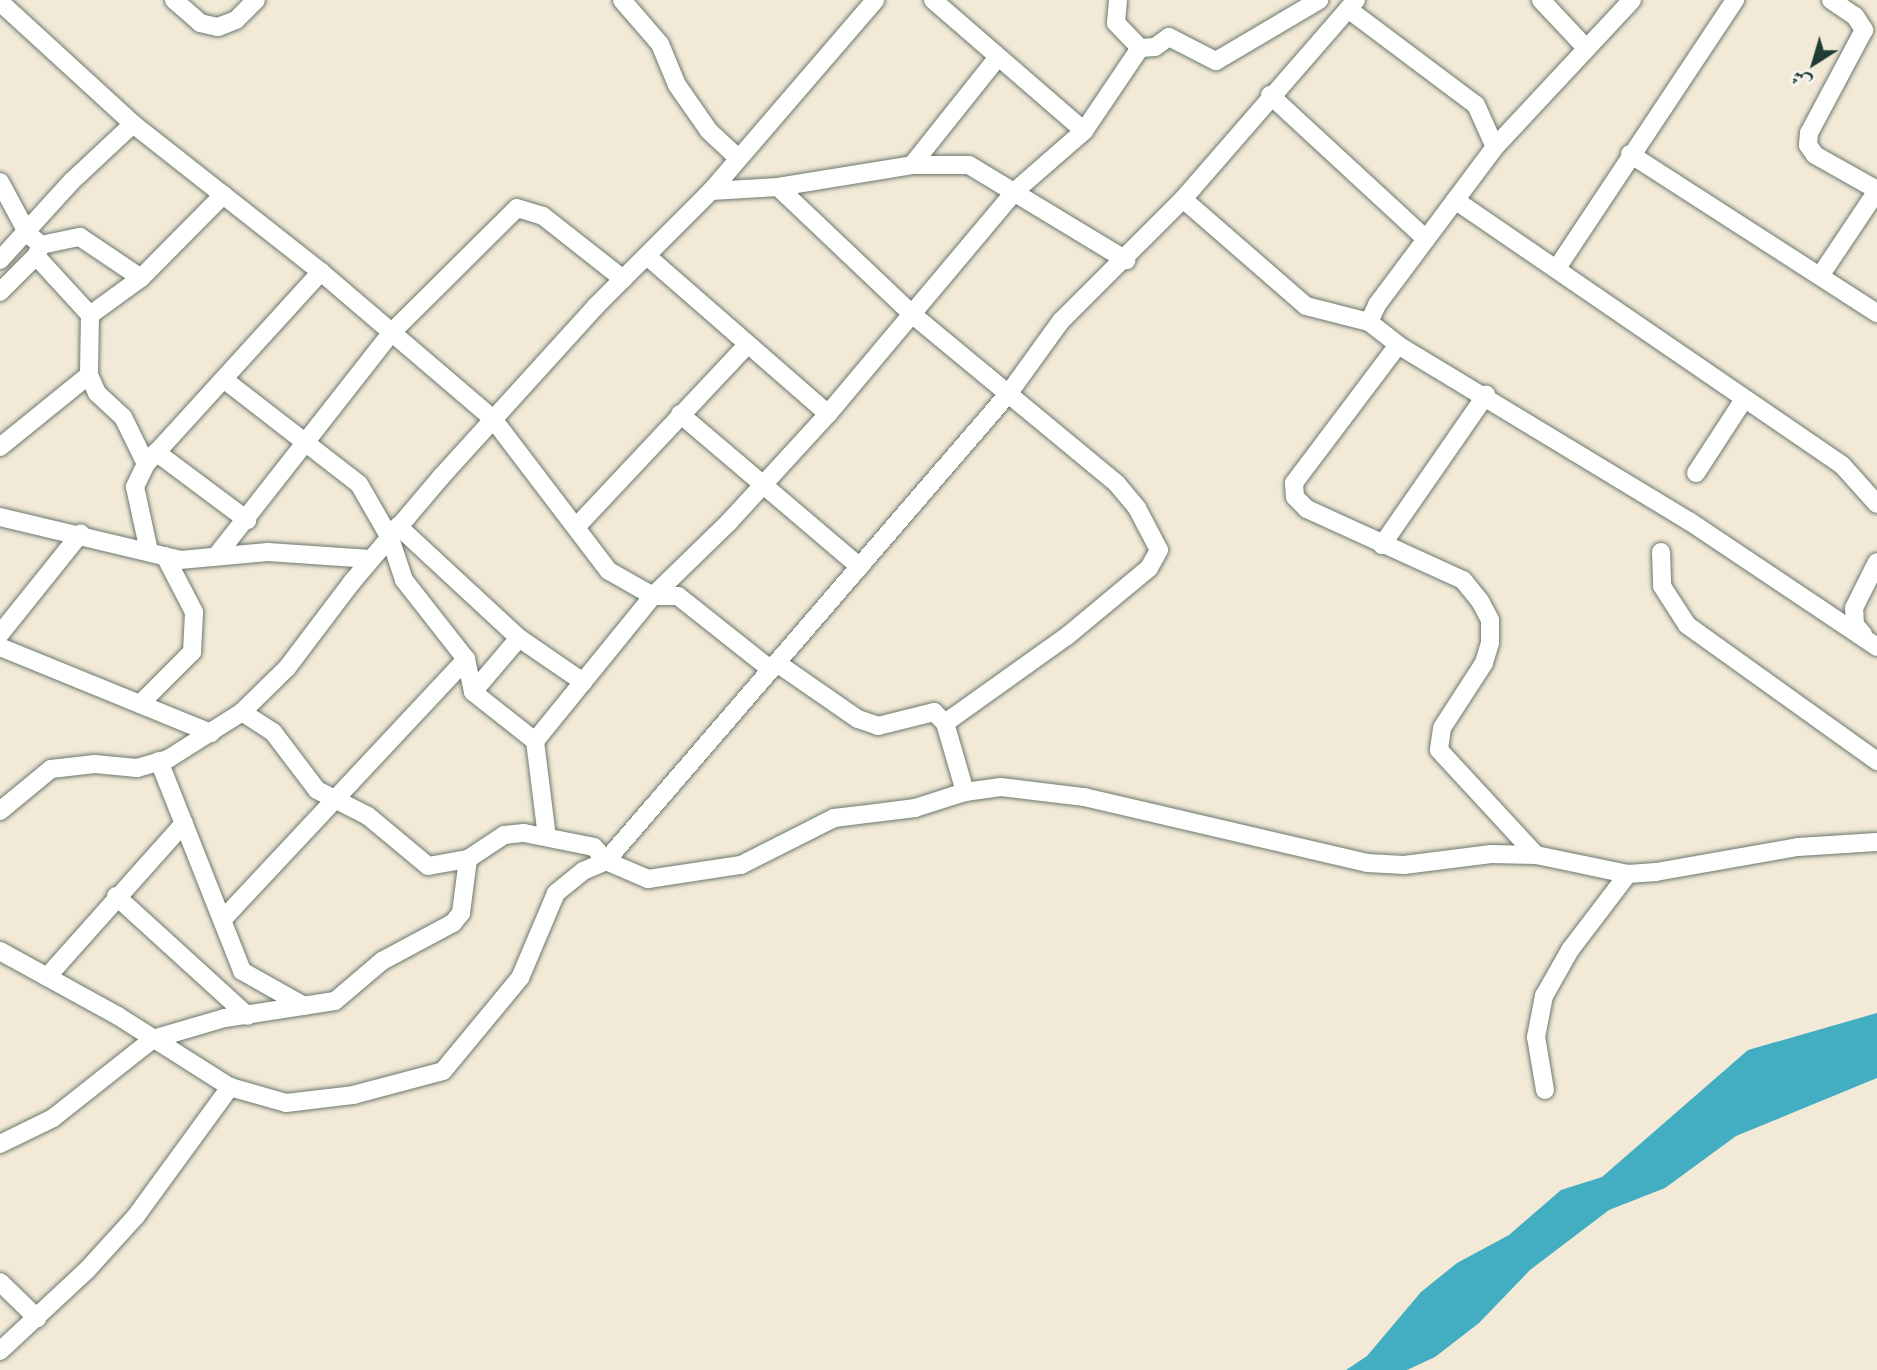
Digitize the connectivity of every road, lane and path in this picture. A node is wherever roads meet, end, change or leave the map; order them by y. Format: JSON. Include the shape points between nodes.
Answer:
{"nodes":[{"id":1,"x":174,"y":0,"type":"edge"},
{"id":2,"x":256,"y":0,"type":"edge"},
{"id":3,"x":875,"y":0,"type":"edge"},
{"id":4,"x":933,"y":0,"type":"edge"},
{"id":5,"x":1118,"y":0,"type":"edge"},
{"id":6,"x":1319,"y":0,"type":"edge"},
{"id":7,"x":1541,"y":0,"type":"edge"},
{"id":8,"x":1632,"y":0,"type":"edge"},
{"id":9,"x":1735,"y":0,"type":"edge"},
{"id":10,"x":1831,"y":0,"type":"edge"},
{"id":11,"x":631,"y":4,"type":"edge"},
{"id":12,"x":1352,"y":4,"type":"edge"},
{"id":13,"x":6,"y":6,"type":"edge"},
{"id":14,"x":1297,"y":6,"type":"edge"},
{"id":15,"x":1140,"y":48,"type":"junction"},
{"id":16,"x":1586,"y":48,"type":"junction"},
{"id":17,"x":997,"y":58,"type":"junction"},
{"id":18,"x":1270,"y":95,"type":"junction"},
{"id":19,"x":133,"y":124,"type":"junction"},
{"id":20,"x":1084,"y":131,"type":"junction"},
{"id":21,"x":1495,"y":147,"type":"junction"},
{"id":22,"x":1630,"y":154,"type":"junction"},
{"id":23,"x":737,"y":157,"type":"junction"},
{"id":24,"x":912,"y":165,"type":"junction"},
{"id":25,"x":0,"y":182,"type":"edge"},
{"id":26,"x":778,"y":187,"type":"junction"},
{"id":27,"x":711,"y":191,"type":"junction"},
{"id":28,"x":1014,"y":192,"type":"junction"},
{"id":29,"x":223,"y":195,"type":"junction"},
{"id":30,"x":1183,"y":199,"type":"junction"},
{"id":31,"x":1455,"y":200,"type":"junction"},
{"id":32,"x":1875,"y":200,"type":"edge"},
{"id":33,"x":1426,"y":239,"type":"junction"},
{"id":34,"x":35,"y":245,"type":"junction"},
{"id":35,"x":647,"y":256,"type":"junction"},
{"id":36,"x":0,"y":260,"type":"edge"},
{"id":37,"x":1126,"y":260,"type":"junction"},
{"id":38,"x":1557,"y":268,"type":"junction"},
{"id":39,"x":321,"y":272,"type":"junction"},
{"id":40,"x":1820,"y":276,"type":"junction"},
{"id":41,"x":141,"y":278,"type":"junction"},
{"id":42,"x":623,"y":279,"type":"junction"},
{"id":43,"x":0,"y":292,"type":"edge"},
{"id":44,"x":1877,"y":313,"type":"edge"},
{"id":45,"x":90,"y":315,"type":"junction"},
{"id":46,"x":913,"y":315,"type":"junction"},
{"id":47,"x":1369,"y":322,"type":"junction"},
{"id":48,"x":391,"y":333,"type":"junction"},
{"id":49,"x":748,"y":344,"type":"junction"},
{"id":50,"x":1398,"y":345,"type":"junction"},
{"id":51,"x":89,"y":375,"type":"junction"},
{"id":52,"x":226,"y":381,"type":"junction"},
{"id":53,"x":1009,"y":393,"type":"junction"},
{"id":54,"x":1486,"y":395,"type":"junction"},
{"id":55,"x":1744,"y":401,"type":"junction"},
{"id":56,"x":680,"y":414,"type":"junction"},
{"id":57,"x":828,"y":414,"type":"junction"},
{"id":58,"x":493,"y":419,"type":"junction"},
{"id":59,"x":306,"y":440,"type":"junction"},
{"id":60,"x":0,"y":447,"type":"edge"},
{"id":61,"x":151,"y":458,"type":"junction"},
{"id":62,"x":1696,"y":473,"type":"dead end"},
{"id":63,"x":764,"y":486,"type":"junction"},
{"id":64,"x":1877,"y":504,"type":"edge"},
{"id":65,"x":0,"y":517,"type":"edge"},
{"id":66,"x":247,"y":520,"type":"junction"},
{"id":67,"x":578,"y":526,"type":"junction"},
{"id":68,"x":394,"y":532,"type":"junction"},
{"id":69,"x":80,"y":533,"type":"junction"},
{"id":70,"x":1382,"y":545,"type":"junction"},
{"id":71,"x":1661,"y":552,"type":"dead end"},
{"id":72,"x":157,"y":553,"type":"junction"},
{"id":73,"x":217,"y":555,"type":"junction"},
{"id":74,"x":371,"y":559,"type":"junction"},
{"id":75,"x":1877,"y":562,"type":"edge"},
{"id":76,"x":860,"y":567,"type":"junction"},
{"id":77,"x":653,"y":596,"type":"junction"},
{"id":78,"x":0,"y":634,"type":"edge"},
{"id":79,"x":519,"y":638,"type":"junction"},
{"id":80,"x":1872,"y":643,"type":"edge"},
{"id":81,"x":0,"y":647,"type":"edge"},
{"id":82,"x":466,"y":659,"type":"junction"},
{"id":83,"x":774,"y":666,"type":"junction"},
{"id":84,"x":583,"y":682,"type":"junction"},
{"id":85,"x":473,"y":692,"type":"junction"},
{"id":86,"x":140,"y":704,"type":"junction"},
{"id":87,"x":242,"y":712,"type":"junction"},
{"id":88,"x":945,"y":723,"type":"junction"},
{"id":89,"x":211,"y":733,"type":"junction"},
{"id":90,"x":534,"y":741,"type":"junction"},
{"id":91,"x":159,"y":761,"type":"junction"},
{"id":92,"x":1877,"y":761,"type":"edge"},
{"id":93,"x":965,"y":792,"type":"junction"},
{"id":94,"x":333,"y":800,"type":"junction"},
{"id":95,"x":3,"y":804,"type":"edge"},
{"id":96,"x":184,"y":823,"type":"junction"},
{"id":97,"x":547,"y":837,"type":"junction"},
{"id":98,"x":1877,"y":842,"type":"edge"},
{"id":99,"x":1536,"y":855,"type":"junction"},
{"id":100,"x":468,"y":859,"type":"junction"},
{"id":101,"x":606,"y":861,"type":"junction"},
{"id":102,"x":1628,"y":874,"type":"junction"},
{"id":103,"x":116,"y":896,"type":"junction"},
{"id":104,"x":223,"y":919,"type":"junction"},
{"id":105,"x":0,"y":951,"type":"edge"},
{"id":106,"x":47,"y":977,"type":"junction"},
{"id":107,"x":304,"y":1006,"type":"junction"},
{"id":108,"x":248,"y":1016,"type":"junction"},
{"id":109,"x":153,"y":1039,"type":"junction"},
{"id":110,"x":230,"y":1087,"type":"junction"},
{"id":111,"x":1545,"y":1090,"type":"dead end"},
{"id":112,"x":0,"y":1144,"type":"edge"},
{"id":113,"x":0,"y":1282,"type":"edge"},
{"id":114,"x":37,"y":1318,"type":"junction"},
{"id":115,"x":0,"y":1351,"type":"edge"}],
"edges":[{"from":1,"to":2,"type":"street","via":[[200,23],[218,27],[236,20]]},
{"from":3,"to":23,"type":"street"},
{"from":4,"to":17,"type":"street"},
{"from":5,"to":15,"type":"street","via":[[1116,23]]},
{"from":6,"to":14,"type":"street"},
{"from":7,"to":16,"type":"street"},
{"from":8,"to":16,"type":"street"},
{"from":9,"to":22,"type":"street"},
{"from":10,"to":32,"type":"street","via":[[1855,16],[1864,30],[1809,133],[1808,145]]},
{"from":11,"to":23,"type":"street","via":[[660,44],[677,85],[709,131]]},
{"from":12,"to":18,"type":"street"},
{"from":12,"to":21,"type":"street","via":[[1476,106]]},
{"from":13,"to":19,"type":"street"},
{"from":14,"to":15,"type":"street","via":[[1216,61],[1169,37],[1155,47]]},
{"from":15,"to":20,"type":"street"},
{"from":16,"to":21,"type":"street"},
{"from":17,"to":20,"type":"street"},
{"from":17,"to":24,"type":"street"},
{"from":18,"to":30,"type":"street"},
{"from":18,"to":33,"type":"street"},
{"from":19,"to":29,"type":"street"},
{"from":19,"to":34,"type":"street","via":[[72,181]]},
{"from":20,"to":28,"type":"street"},
{"from":21,"to":31,"type":"street"},
{"from":22,"to":38,"type":"street"},
{"from":22,"to":40,"type":"street"},
{"from":23,"to":27,"type":"street"},
{"from":24,"to":26,"type":"street"},
{"from":24,"to":28,"type":"street","via":[[969,165]]},
{"from":25,"to":34,"type":"street"},
{"from":26,"to":27,"type":"street"},
{"from":26,"to":46,"type":"street"},
{"from":27,"to":35,"type":"street"},
{"from":28,"to":37,"type":"street"},
{"from":28,"to":46,"type":"street"},
{"from":29,"to":39,"type":"street"},
{"from":29,"to":41,"type":"street"},
{"from":30,"to":37,"type":"street"},
{"from":30,"to":47,"type":"street","via":[[1306,306]]},
{"from":31,"to":33,"type":"street"},
{"from":31,"to":38,"type":"street"},
{"from":32,"to":40,"type":"street"},
{"from":33,"to":47,"type":"street","via":[[1377,304]]},
{"from":34,"to":36,"type":"street"},
{"from":34,"to":41,"type":"street","via":[[80,237]]},
{"from":34,"to":43,"type":"street"},
{"from":34,"to":45,"type":"street"},
{"from":35,"to":42,"type":"street"},
{"from":35,"to":49,"type":"street"},
{"from":37,"to":53,"type":"street","via":[[1061,321]]},
{"from":38,"to":55,"type":"street"},
{"from":39,"to":48,"type":"street"},
{"from":39,"to":52,"type":"street"},
{"from":40,"to":44,"type":"street"},
{"from":41,"to":45,"type":"street"},
{"from":42,"to":48,"type":"street","via":[[543,216],[517,208]]},
{"from":42,"to":58,"type":"street"},
{"from":45,"to":51,"type":"street"},
{"from":46,"to":53,"type":"street"},
{"from":46,"to":57,"type":"street"},
{"from":47,"to":50,"type":"street"},
{"from":48,"to":58,"type":"street"},
{"from":48,"to":59,"type":"street"},
{"from":49,"to":56,"type":"street"},
{"from":49,"to":57,"type":"street"},
{"from":50,"to":54,"type":"street"},
{"from":50,"to":70,"type":"street","via":[[1294,483],[1295,497],[1307,509]]},
{"from":51,"to":60,"type":"street"},
{"from":51,"to":61,"type":"street","via":[[97,393],[123,416]]},
{"from":52,"to":59,"type":"street"},
{"from":52,"to":61,"type":"street"},
{"from":53,"to":76,"type":"street"},
{"from":53,"to":88,"type":"street","via":[[1117,484],[1137,508],[1159,550],[1149,568],[1067,636]]},
{"from":54,"to":70,"type":"street"},
{"from":54,"to":80,"type":"street"},
{"from":55,"to":62,"type":"street"},
{"from":55,"to":64,"type":"street","via":[[1842,465]]},
{"from":56,"to":63,"type":"street"},
{"from":56,"to":67,"type":"street"},
{"from":57,"to":63,"type":"street"},
{"from":58,"to":67,"type":"street"},
{"from":58,"to":68,"type":"street"},
{"from":59,"to":66,"type":"street"},
{"from":59,"to":68,"type":"street","via":[[359,484]]},
{"from":61,"to":66,"type":"street"},
{"from":61,"to":72,"type":"street","via":[[135,487]]},
{"from":63,"to":76,"type":"street"},
{"from":63,"to":77,"type":"street"},
{"from":65,"to":69,"type":"street"},
{"from":66,"to":73,"type":"street"},
{"from":67,"to":77,"type":"street","via":[[609,571]]},
{"from":68,"to":74,"type":"street"},
{"from":68,"to":79,"type":"street"},
{"from":68,"to":82,"type":"street","via":[[404,580]]},
{"from":69,"to":72,"type":"street"},
{"from":69,"to":78,"type":"street"},
{"from":70,"to":99,"type":"street","via":[[1463,580],[1490,620],[1484,663],[1442,728],[1439,750]]},
{"from":71,"to":92,"type":"street","via":[[1662,586],[1687,625]]},
{"from":72,"to":73,"type":"street","via":[[180,560]]},
{"from":72,"to":86,"type":"street","via":[[194,612],[192,652]]},
{"from":73,"to":74,"type":"street","via":[[282,552]]},
{"from":74,"to":87,"type":"street","via":[[287,668]]},
{"from":75,"to":80,"type":"street","via":[[1854,608],[1855,625]]},
{"from":76,"to":83,"type":"street"},
{"from":77,"to":83,"type":"street","via":[[678,596]]},
{"from":77,"to":84,"type":"street"},
{"from":79,"to":84,"type":"street"},
{"from":79,"to":85,"type":"street"},
{"from":81,"to":86,"type":"street"},
{"from":82,"to":85,"type":"street"},
{"from":82,"to":94,"type":"street"},
{"from":83,"to":88,"type":"street","via":[[858,719],[878,726],[928,711]]},
{"from":83,"to":101,"type":"street"},
{"from":84,"to":90,"type":"street"},
{"from":85,"to":90,"type":"street"},
{"from":86,"to":89,"type":"street"},
{"from":87,"to":89,"type":"street"},
{"from":87,"to":94,"type":"street","via":[[273,732],[302,774]]},
{"from":88,"to":93,"type":"street"},
{"from":89,"to":91,"type":"street"},
{"from":90,"to":97,"type":"street"},
{"from":91,"to":95,"type":"street","via":[[137,768],[95,764],[51,769]]},
{"from":91,"to":96,"type":"street"},
{"from":93,"to":99,"type":"street","via":[[1001,787],[1084,797],[1367,863],[1404,865],[1491,854]]},
{"from":93,"to":101,"type":"street","via":[[915,808],[834,818],[741,865],[648,879]]},
{"from":94,"to":100,"type":"street","via":[[368,816],[428,866]]},
{"from":94,"to":104,"type":"street"},
{"from":96,"to":103,"type":"street"},
{"from":96,"to":104,"type":"street","via":[[197,865]]},
{"from":97,"to":100,"type":"street","via":[[504,835]]},
{"from":97,"to":101,"type":"street","via":[[594,847]]},
{"from":98,"to":102,"type":"street","via":[[1798,846]]},
{"from":99,"to":102,"type":"street"},
{"from":100,"to":107,"type":"street","via":[[461,913],[453,923],[382,961],[335,1001]]},
{"from":101,"to":110,"type":"street","via":[[583,871],[556,893],[520,978],[443,1071],[317,1101],[286,1103]]},
{"from":102,"to":111,"type":"street","via":[[1570,950],[1544,996],[1536,1037]]},
{"from":103,"to":106,"type":"street"},
{"from":103,"to":108,"type":"street"},
{"from":104,"to":107,"type":"street","via":[[242,971]]},
{"from":105,"to":106,"type":"street"},
{"from":106,"to":109,"type":"street"},
{"from":107,"to":108,"type":"street"},
{"from":108,"to":109,"type":"street","via":[[191,1026]]},
{"from":109,"to":110,"type":"street"},
{"from":109,"to":112,"type":"street","via":[[53,1118]]},
{"from":110,"to":114,"type":"street","via":[[136,1216]]},
{"from":113,"to":114,"type":"street"},
{"from":114,"to":115,"type":"street"}]}
